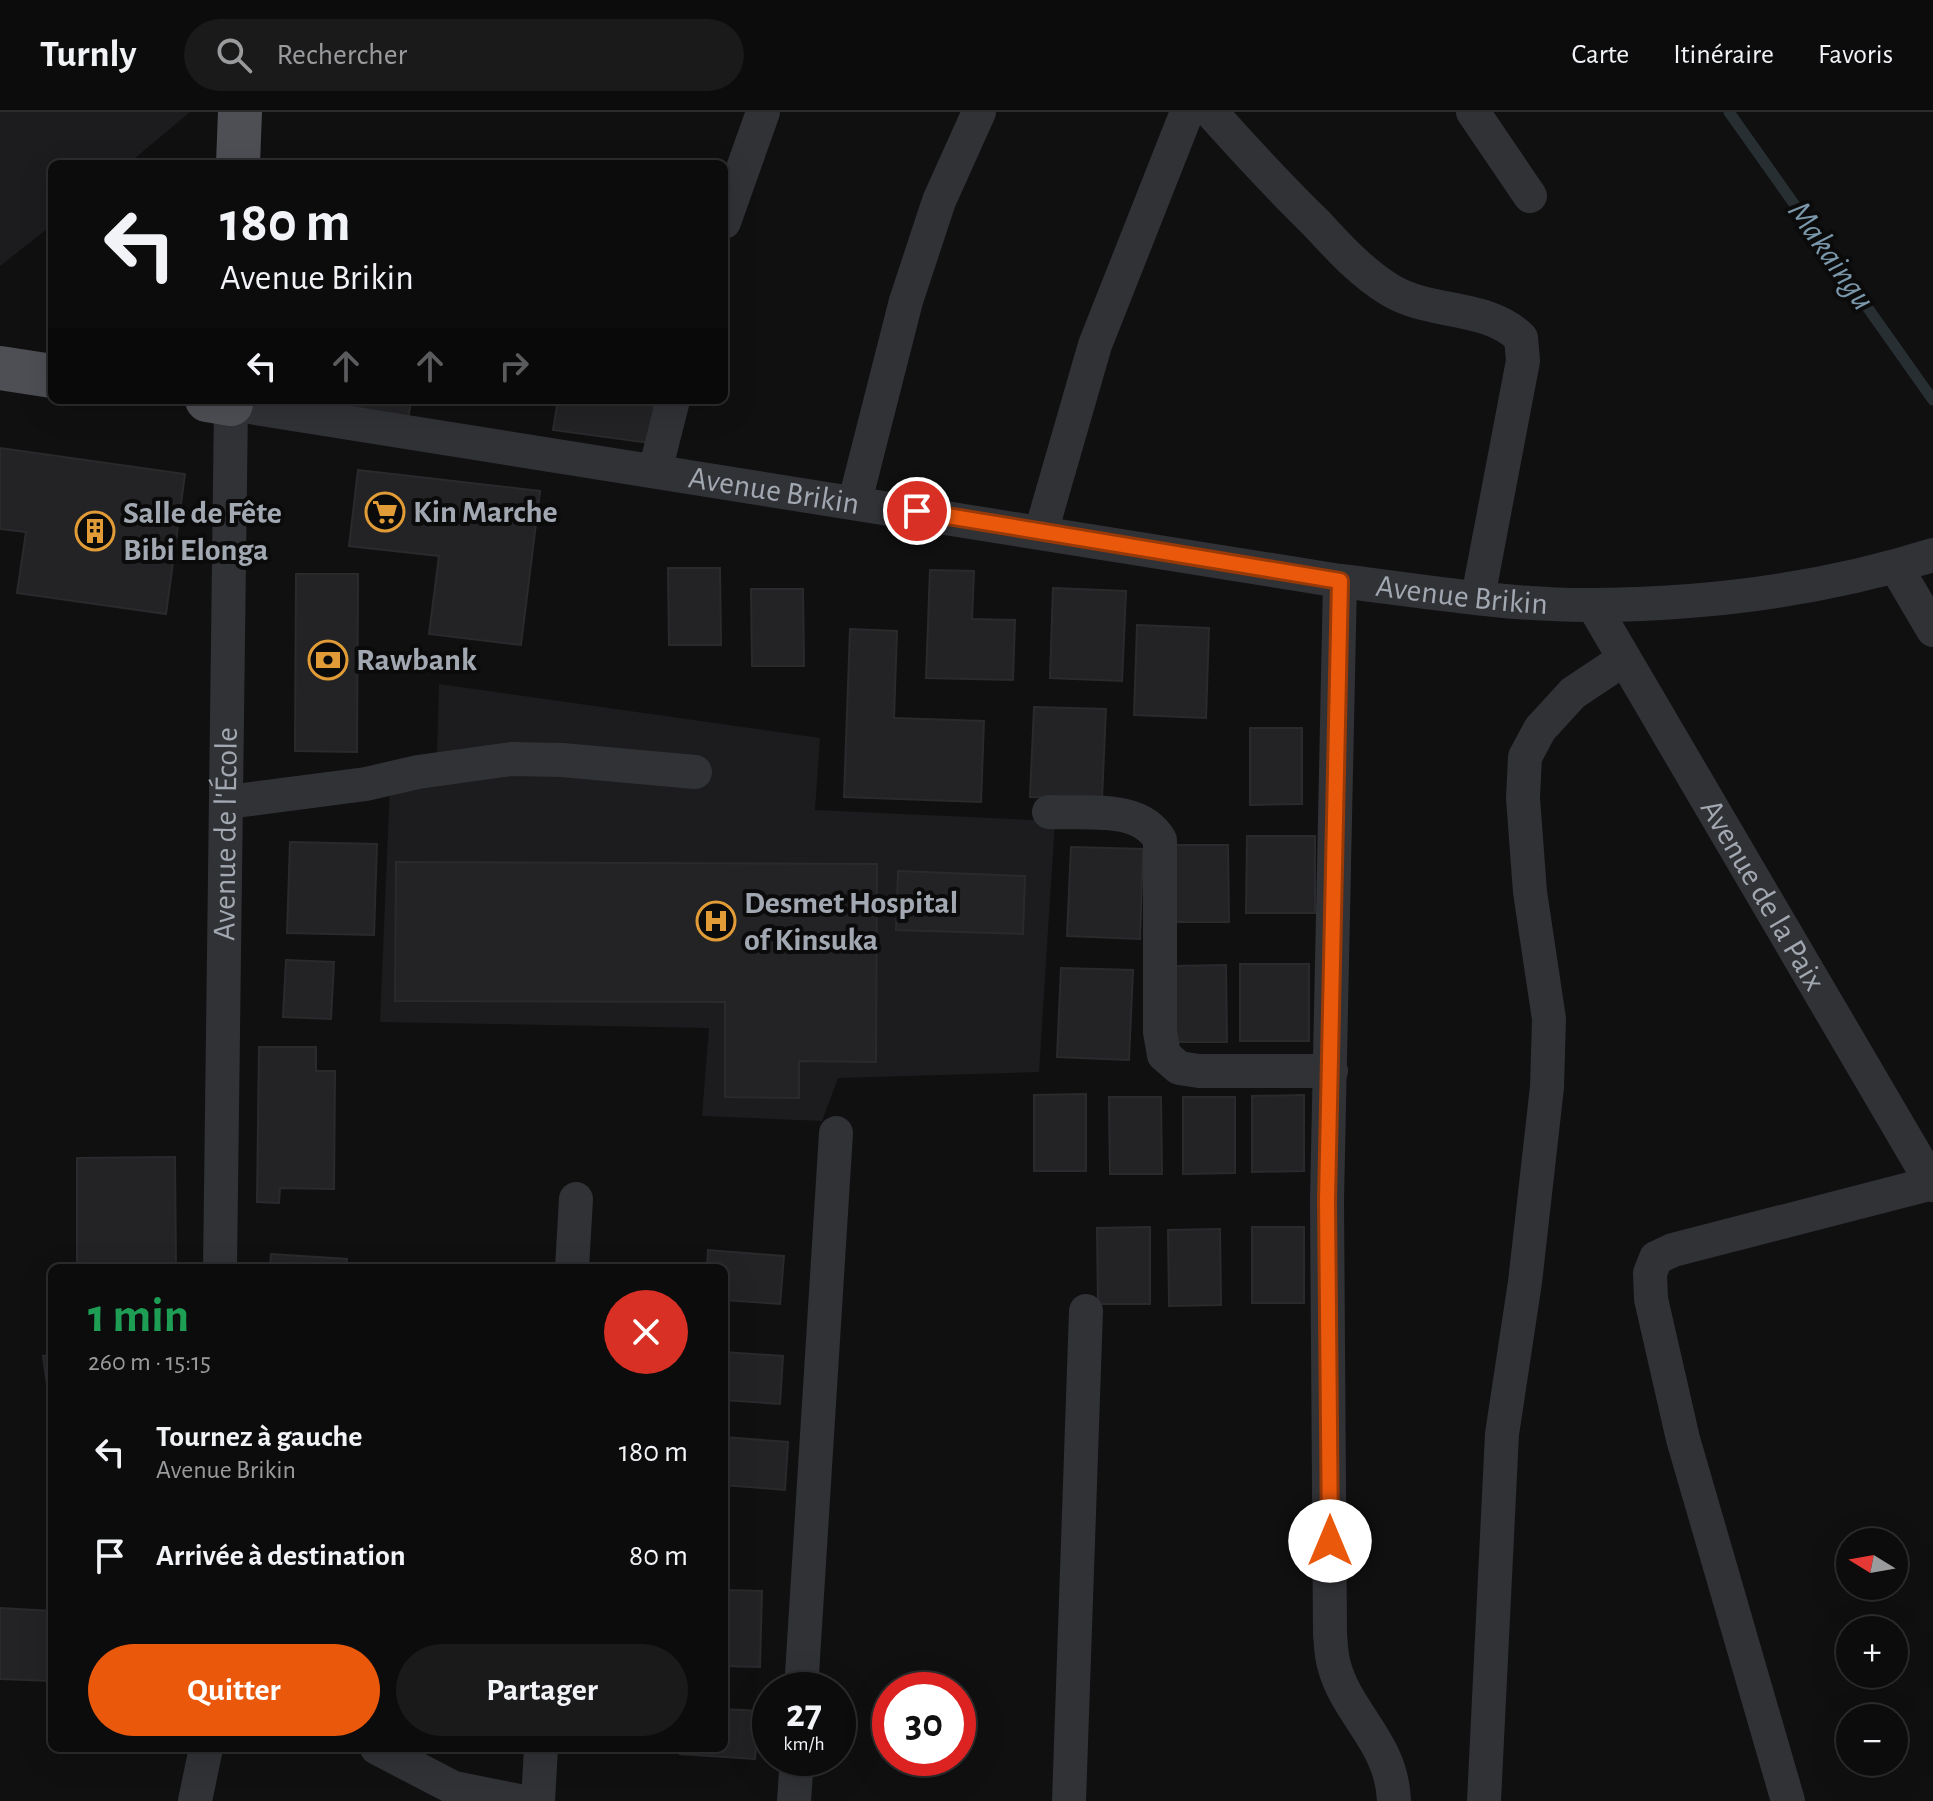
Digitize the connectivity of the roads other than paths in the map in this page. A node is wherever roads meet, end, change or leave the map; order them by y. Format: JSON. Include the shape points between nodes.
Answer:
{"nodes":[{"id":1,"x":240,"y":112,"type":"edge"},
{"id":2,"x":763,"y":112,"type":"edge"},
{"id":3,"x":979,"y":112,"type":"edge"},
{"id":4,"x":1187,"y":112,"type":"edge"},
{"id":5,"x":1211,"y":112,"type":"edge"},
{"id":6,"x":1473,"y":112,"type":"edge"},
{"id":7,"x":238,"y":160,"type":"edge"},
{"id":8,"x":1530,"y":196,"type":"dead end"},
{"id":9,"x":728,"y":211,"type":"edge"},
{"id":10,"x":0,"y":368,"type":"edge"},
{"id":11,"x":48,"y":375,"type":"edge"},
{"id":12,"x":223,"y":404,"type":"edge"},
{"id":13,"x":242,"y":404,"type":"edge"},
{"id":14,"x":672,"y":404,"type":"edge"},
{"id":15,"x":655,"y":471,"type":"junction"},
{"id":16,"x":855,"y":501,"type":"junction"},
{"id":17,"x":1041,"y":532,"type":"junction"},
{"id":18,"x":1933,"y":555,"type":"edge"},
{"id":19,"x":1896,"y":567,"type":"junction"},
{"id":20,"x":1340,"y":581,"type":"junction"},
{"id":21,"x":1478,"y":597,"type":"junction"},
{"id":22,"x":1593,"y":605,"type":"junction"},
{"id":23,"x":1933,"y":630,"type":"edge"},
{"id":24,"x":1624,"y":659,"type":"junction"},
{"id":25,"x":695,"y":772,"type":"dead end"},
{"id":26,"x":228,"y":802,"type":"junction"},
{"id":27,"x":1049,"y":812,"type":"dead end"},
{"id":28,"x":1331,"y":1071,"type":"junction"},
{"id":29,"x":836,"y":1133,"type":"dead end"},
{"id":30,"x":1933,"y":1184,"type":"edge"},
{"id":31,"x":576,"y":1199,"type":"dead end"},
{"id":32,"x":220,"y":1264,"type":"edge"},
{"id":33,"x":572,"y":1264,"type":"edge"},
{"id":34,"x":1086,"y":1311,"type":"dead end"},
{"id":35,"x":802,"y":1672,"type":"edge"},
{"id":36,"x":205,"y":1752,"type":"edge"},
{"id":37,"x":385,"y":1752,"type":"edge"},
{"id":38,"x":541,"y":1752,"type":"edge"},
{"id":39,"x":796,"y":1776,"type":"edge"},
{"id":40,"x":195,"y":1801,"type":"edge"},
{"id":41,"x":519,"y":1801,"type":"edge"},
{"id":42,"x":538,"y":1801,"type":"edge"},
{"id":43,"x":794,"y":1801,"type":"edge"},
{"id":44,"x":1069,"y":1801,"type":"edge"},
{"id":45,"x":1394,"y":1801,"type":"edge"},
{"id":46,"x":1484,"y":1801,"type":"edge"},
{"id":47,"x":1788,"y":1801,"type":"edge"}],
"edges":[{"from":1,"to":7,"type":"main road"},
{"from":2,"to":9,"type":"street"},
{"from":3,"to":16,"type":"street","via":[[939,201],[906,301]]},
{"from":4,"to":17,"type":"street","via":[[1095,345]]},
{"from":5,"to":21,"type":"street","via":[[1352,261],[1391,290],[1444,310],[1490,317],[1521,338],[1523,361]]},
{"from":6,"to":8,"type":"street"},
{"from":10,"to":11,"type":"main road"},
{"from":12,"to":26,"type":"street","name":"Avenue de l'École"},
{"from":13,"to":15,"type":"street","name":"Avenue Brikin"},
{"from":14,"to":15,"type":"street"},
{"from":15,"to":16,"type":"street","name":"Avenue Brikin"},
{"from":16,"to":17,"type":"street","name":"Avenue Brikin"},
{"from":17,"to":20,"type":"street","name":"Avenue Brikin"},
{"from":18,"to":19,"type":"street","name":"Avenue Brikin"},
{"from":19,"to":22,"type":"street","name":"Avenue Brikin","via":[[1742,599]]},
{"from":19,"to":23,"type":"street"},
{"from":20,"to":21,"type":"street","name":"Avenue Brikin"},
{"from":20,"to":28,"type":"street"},
{"from":21,"to":22,"type":"street","name":"Avenue Brikin"},
{"from":22,"to":24,"type":"street","name":"Avenue de la Paix"},
{"from":24,"to":30,"type":"street","name":"Avenue de la Paix"},
{"from":24,"to":46,"type":"street","via":[[1573,693],[1540,729],[1525,757],[1530,892],[1549,1019],[1547,1087],[1502,1434]]},
{"from":25,"to":26,"type":"street","via":[[511,759]]},
{"from":26,"to":32,"type":"street","name":"Avenue de l'École"},
{"from":27,"to":28,"type":"street","via":[[1133,816],[1152,826],[1160,840],[1164,1055],[1179,1068],[1199,1071]]},
{"from":28,"to":45,"type":"street","via":[[1330,1634],[1333,1663],[1382,1752]]},
{"from":29,"to":35,"type":"street"},
{"from":30,"to":47,"type":"street","via":[[1673,1250],[1656,1258],[1650,1273],[1651,1299],[1683,1439]]},
{"from":31,"to":33,"type":"street"},
{"from":34,"to":44,"type":"street"},
{"from":36,"to":40,"type":"street"},
{"from":37,"to":41,"type":"street","via":[[454,1788]]},
{"from":38,"to":42,"type":"street"},
{"from":39,"to":43,"type":"street"}]}
